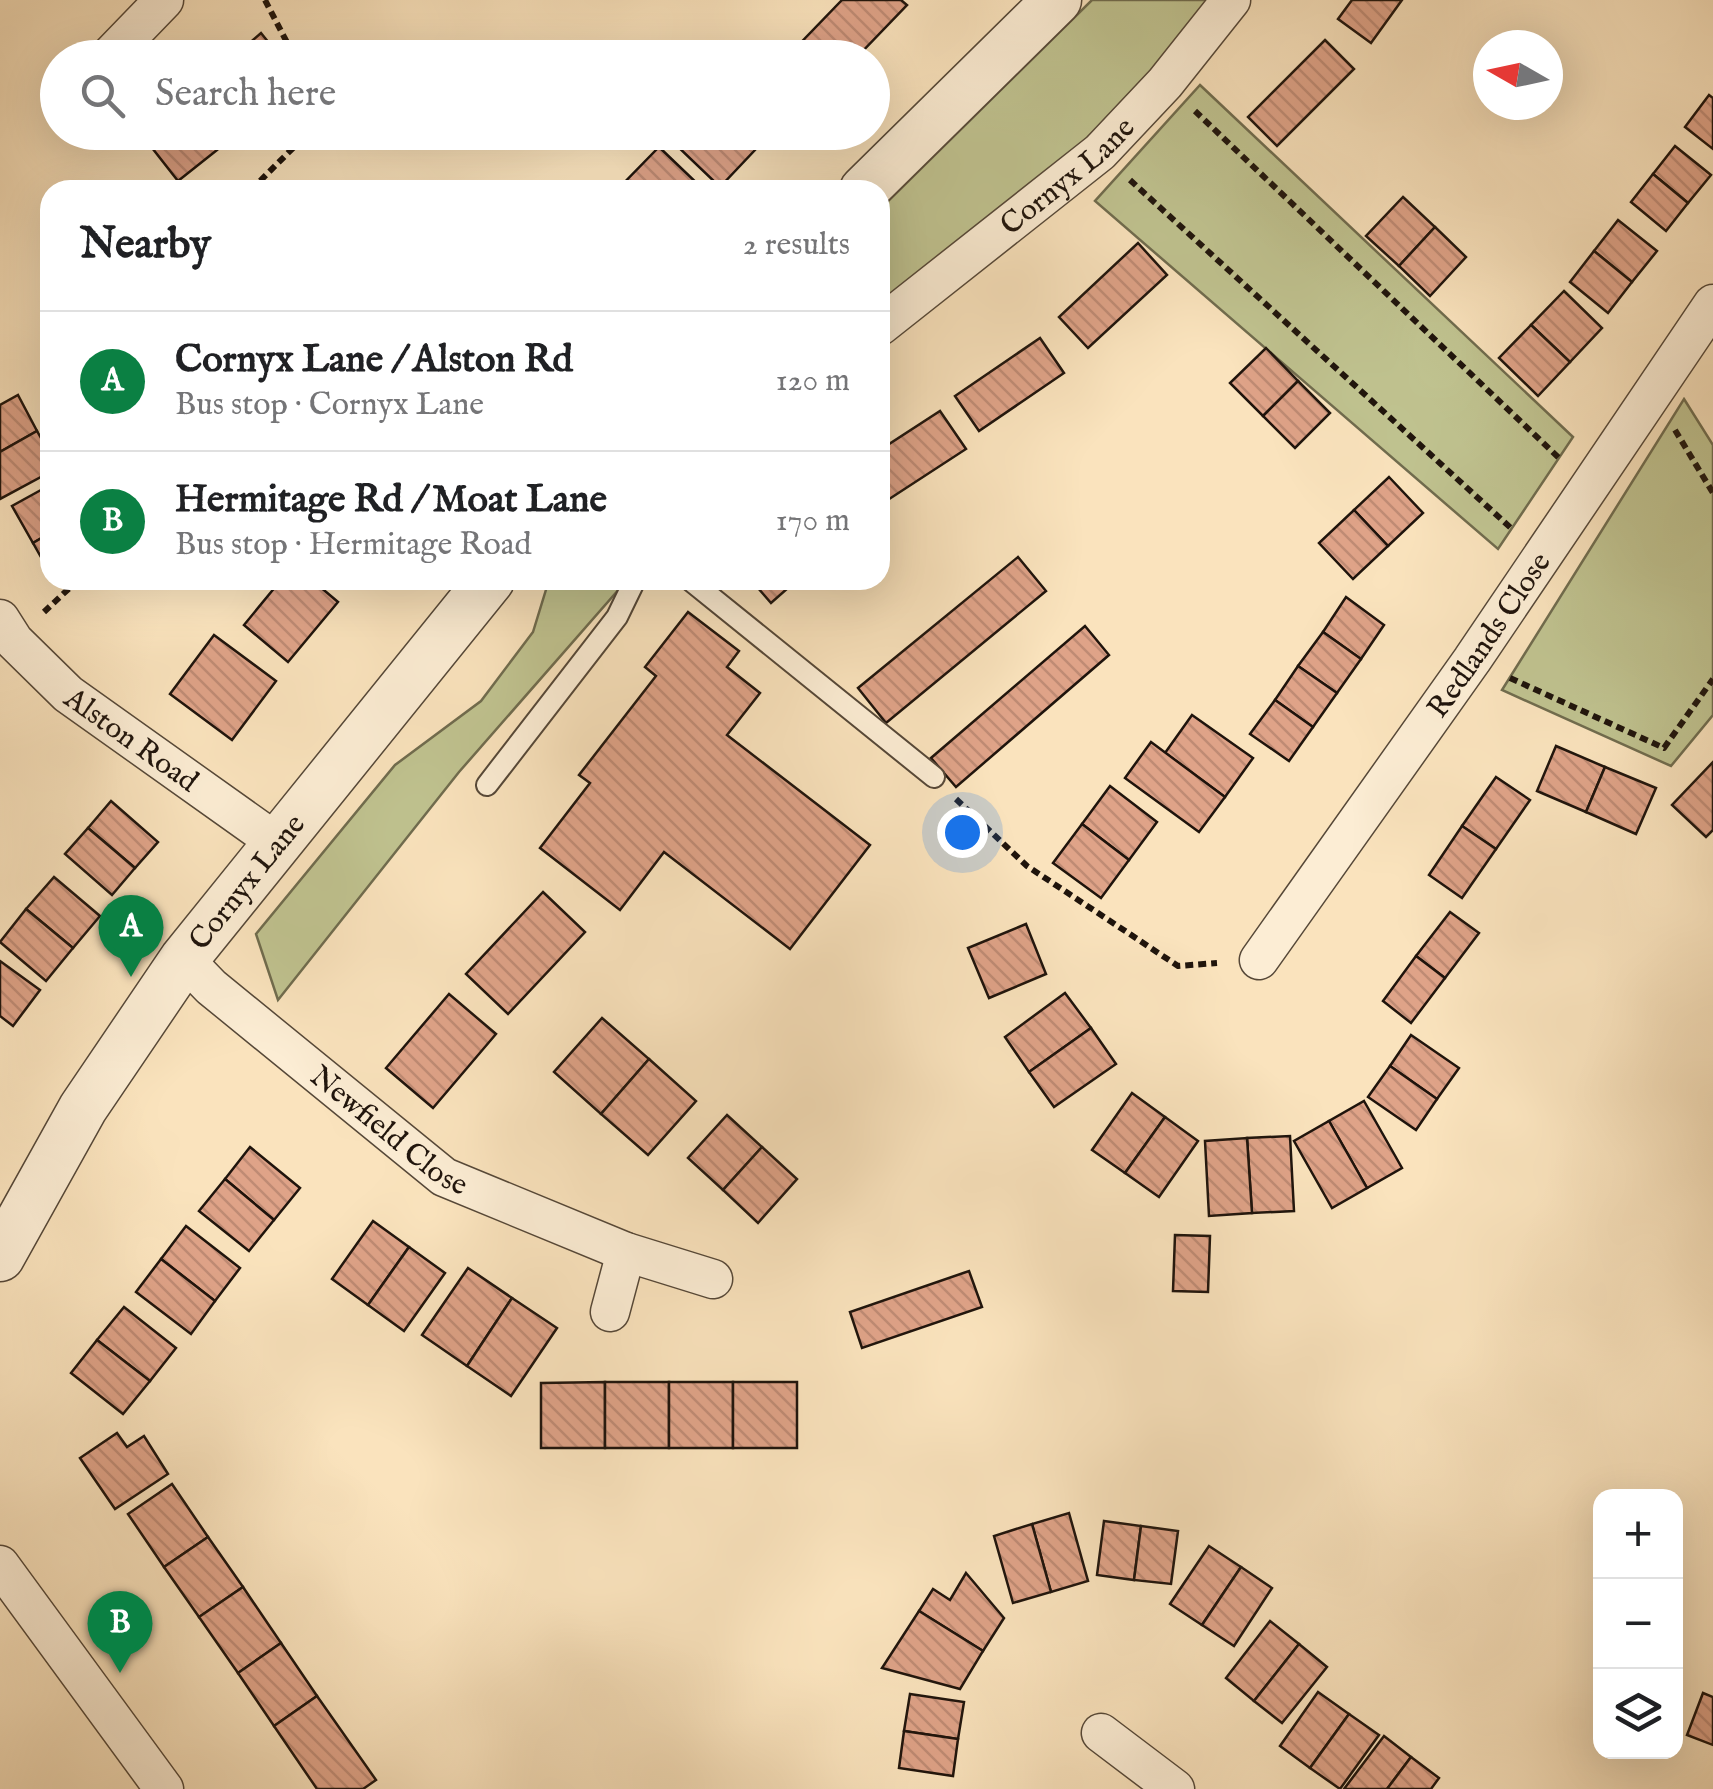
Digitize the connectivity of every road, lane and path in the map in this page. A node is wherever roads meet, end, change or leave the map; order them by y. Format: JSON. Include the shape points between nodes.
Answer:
{"nodes":[{"id":1,"x":164,"y":0,"type":"edge"},
{"id":2,"x":266,"y":0,"type":"edge"},
{"id":3,"x":1056,"y":0,"type":"edge"},
{"id":4,"x":1231,"y":0,"type":"edge"},
{"id":5,"x":125,"y":40,"type":"edge"},
{"id":6,"x":286,"y":40,"type":"edge"},
{"id":7,"x":1165,"y":83,"type":"junction"},
{"id":8,"x":291,"y":150,"type":"edge"},
{"id":9,"x":1100,"y":152,"type":"junction"},
{"id":10,"x":261,"y":180,"type":"edge"},
{"id":11,"x":874,"y":180,"type":"edge"},
{"id":12,"x":1713,"y":304,"type":"edge"},
{"id":13,"x":890,"y":318,"type":"edge"},
{"id":14,"x":1652,"y":390,"type":"junction"},
{"id":15,"x":1588,"y":486,"type":"junction"},
{"id":16,"x":1713,"y":493,"type":"edge"},
{"id":17,"x":1542,"y":556,"type":"junction"},
{"id":18,"x":482,"y":590,"type":"edge"},
{"id":19,"x":630,"y":590,"type":"edge"},
{"id":20,"x":702,"y":590,"type":"edge"},
{"id":21,"x":0,"y":619,"type":"edge"},
{"id":22,"x":1472,"y":660,"type":"junction"},
{"id":23,"x":1713,"y":680,"type":"edge"},
{"id":24,"x":934,"y":777,"type":"joint"},
{"id":25,"x":487,"y":786,"type":"dead end"},
{"id":26,"x":276,"y":842,"type":"junction"},
{"id":27,"x":184,"y":959,"type":"junction"},
{"id":28,"x":1260,"y":960,"type":"joint"},
{"id":29,"x":626,"y":1252,"type":"junction"},
{"id":30,"x":0,"y":1257,"type":"edge"},
{"id":31,"x":713,"y":1279,"type":"dead end"},
{"id":32,"x":610,"y":1312,"type":"dead end"},
{"id":33,"x":0,"y":1565,"type":"edge"},
{"id":34,"x":1102,"y":1734,"type":"dead end"},
{"id":35,"x":164,"y":1789,"type":"edge"},
{"id":36,"x":1176,"y":1789,"type":"edge"}],
"edges":[{"from":1,"to":5,"type":"street"},
{"from":2,"to":6,"type":"path"},
{"from":3,"to":11,"type":"street"},
{"from":4,"to":7,"type":"street","name":"Cornyx Lane"},
{"from":7,"to":9,"type":"street","name":"Cornyx Lane"},
{"from":7,"to":15,"type":"path"},
{"from":8,"to":10,"type":"path"},
{"from":9,"to":13,"type":"street","name":"Cornyx Lane"},
{"from":9,"to":17,"type":"path"},
{"from":12,"to":14,"type":"street","name":"Redlands Close"},
{"from":14,"to":15,"type":"street","name":"Redlands Close"},
{"from":14,"to":16,"type":"path"},
{"from":15,"to":17,"type":"street","name":"Redlands Close"},
{"from":17,"to":22,"type":"street","name":"Redlands Close"},
{"from":18,"to":26,"type":"street","name":"Cornyx Lane"},
{"from":19,"to":25,"type":"lane","via":[[617,617]]},
{"from":20,"to":24,"type":"lane"},
{"from":21,"to":26,"type":"street","name":"Alston Road","via":[[68,694]]},
{"from":22,"to":23,"type":"path","via":[[1664,748]]},
{"from":22,"to":28,"type":"street","name":"Redlands Close"},
{"from":24,"to":28,"type":"path","via":[[1027,866],[1178,966]]},
{"from":26,"to":27,"type":"street","name":"Cornyx Lane"},
{"from":27,"to":29,"type":"street","name":"Newfield Close","via":[[444,1177]]},
{"from":27,"to":30,"type":"street","name":"Cornyx Lane","via":[[82,1108]]},
{"from":29,"to":31,"type":"street","name":"Newfield Close"},
{"from":29,"to":32,"type":"street"},
{"from":33,"to":35,"type":"street"},
{"from":34,"to":36,"type":"street"}]}
